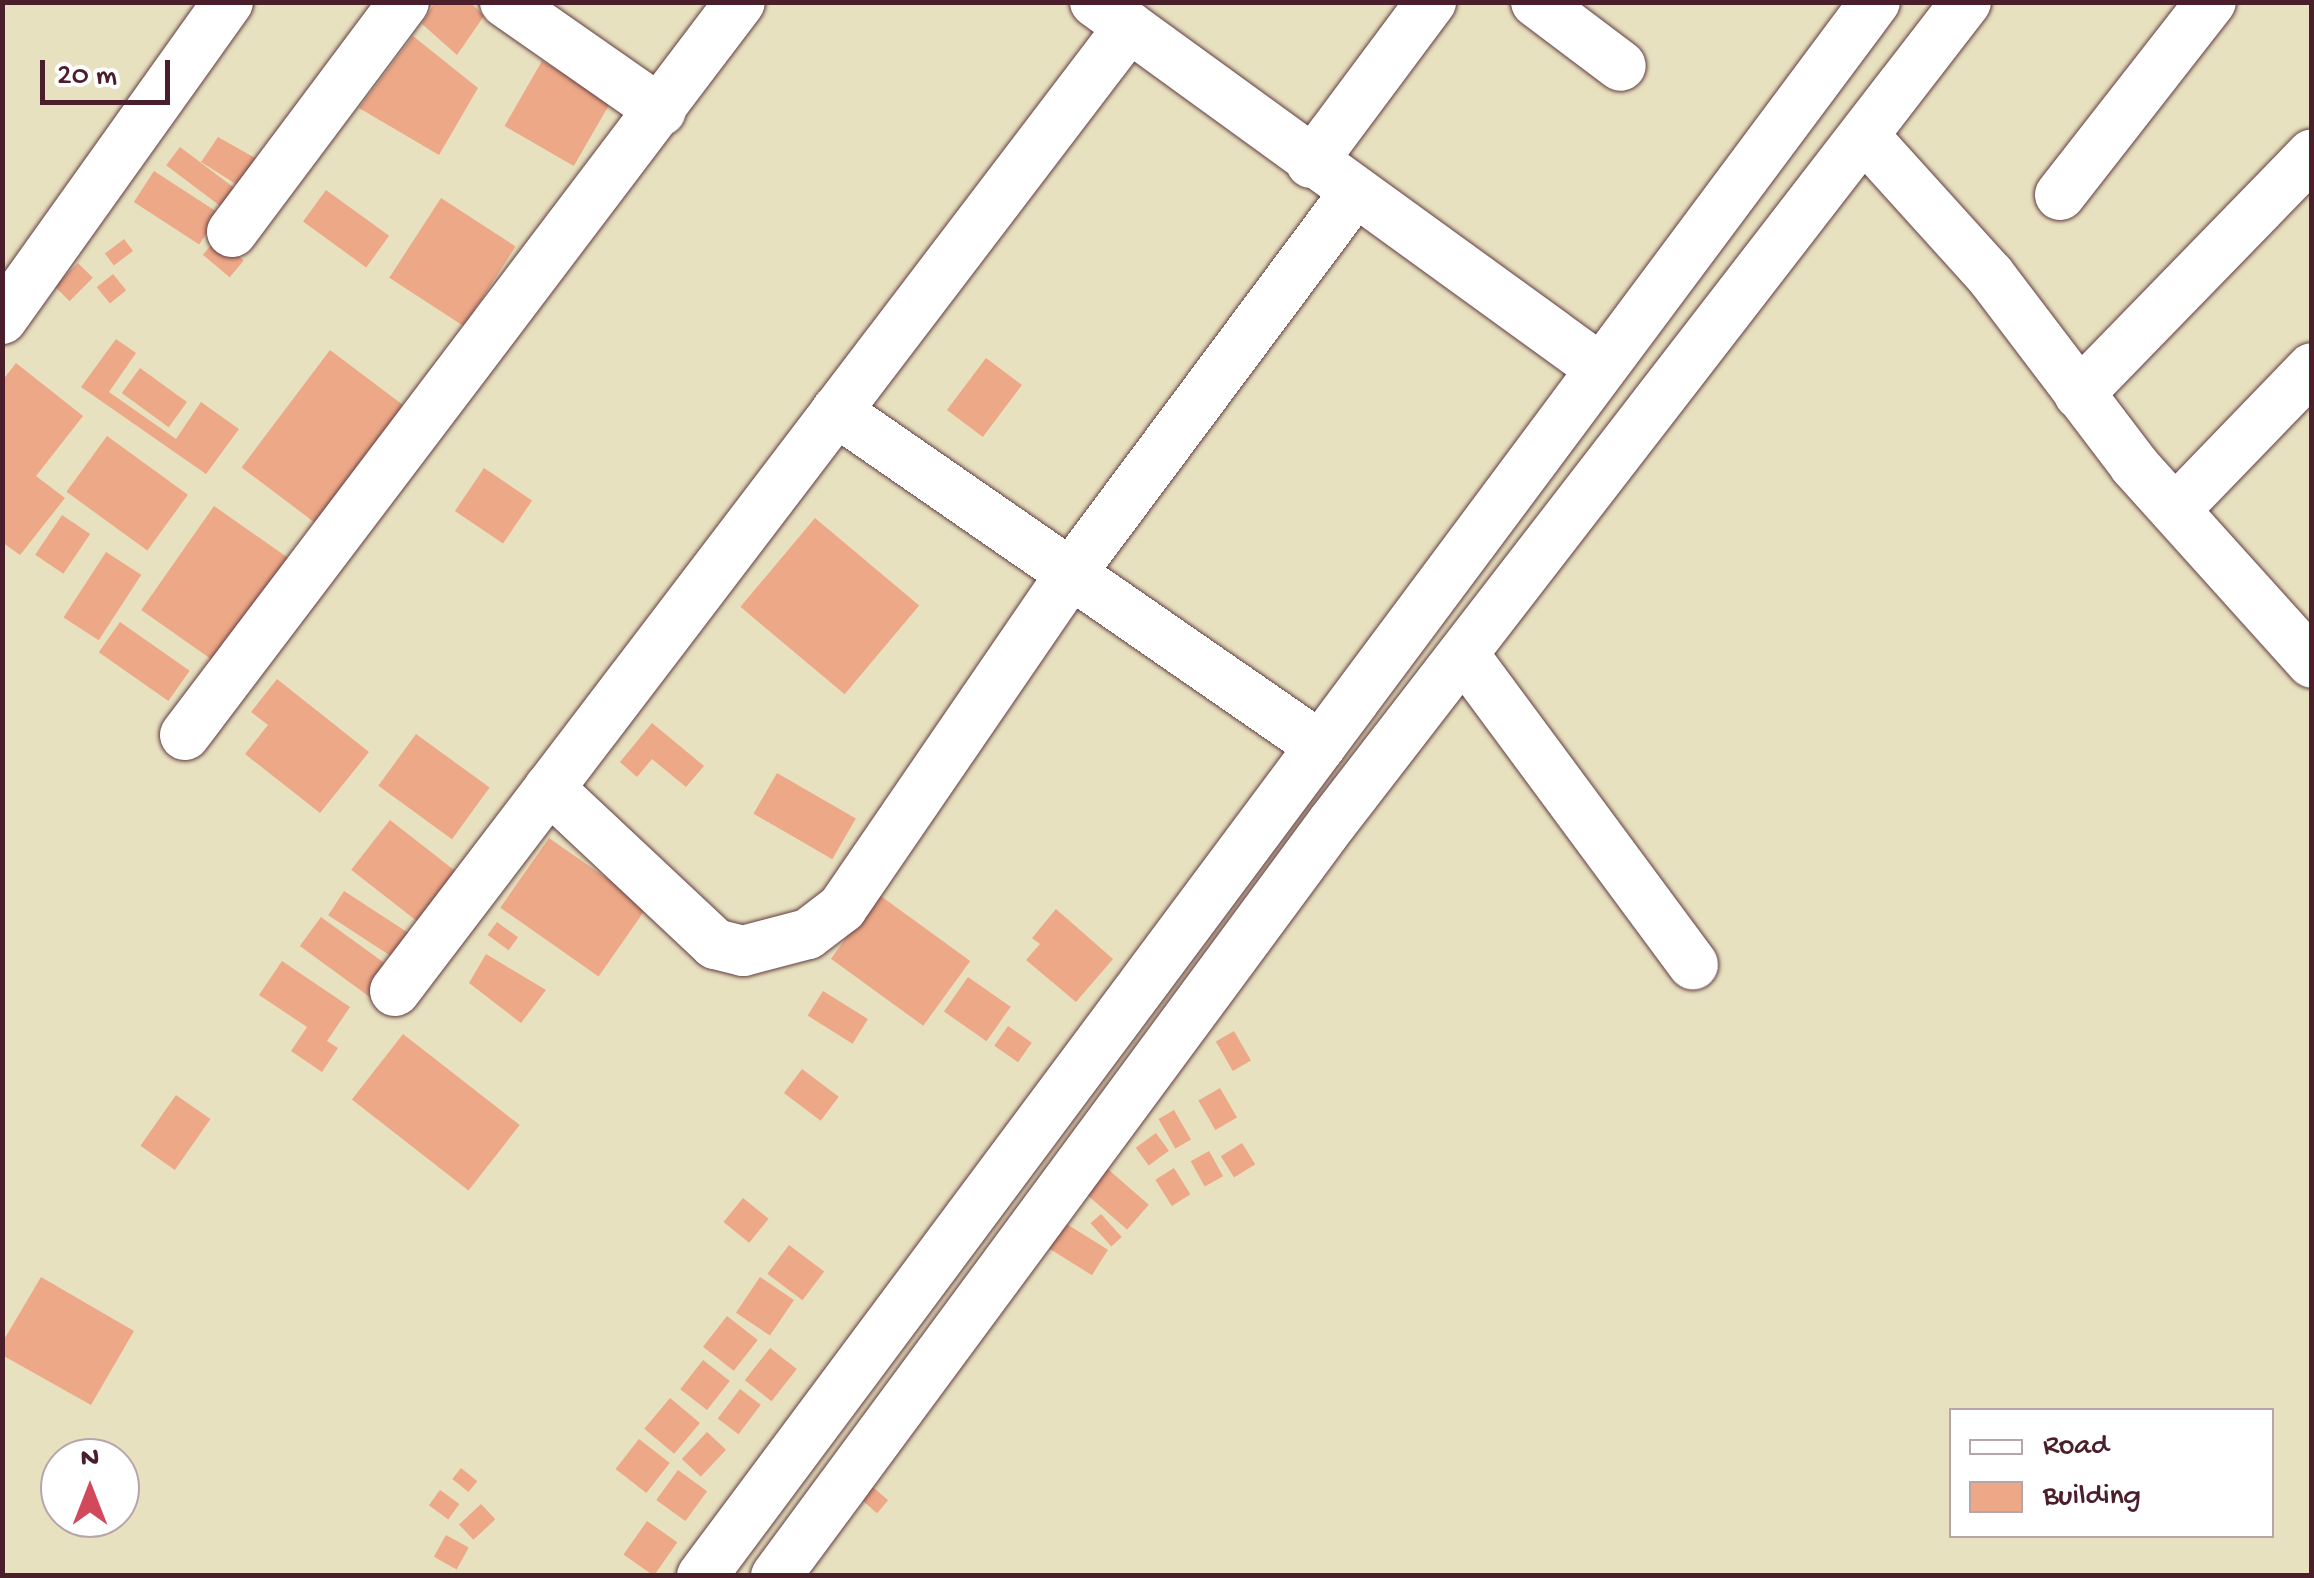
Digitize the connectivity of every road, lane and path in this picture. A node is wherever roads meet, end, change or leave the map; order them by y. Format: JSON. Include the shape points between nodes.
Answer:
{"nodes":[{"id":1,"x":228,"y":2,"type":"edge"},
{"id":2,"x":404,"y":2,"type":"edge"},
{"id":3,"x":505,"y":2,"type":"edge"},
{"id":4,"x":740,"y":2,"type":"edge"},
{"id":5,"x":1431,"y":2,"type":"edge"},
{"id":6,"x":1536,"y":2,"type":"edge"},
{"id":7,"x":1875,"y":2,"type":"edge"},
{"id":8,"x":1966,"y":2,"type":"edge"},
{"id":9,"x":2211,"y":2,"type":"edge"},
{"id":10,"x":1112,"y":15,"type":"edge"},
{"id":11,"x":1621,"y":66,"type":"dead end"},
{"id":12,"x":1853,"y":104,"type":"junction"},
{"id":13,"x":661,"y":111,"type":"junction"},
{"id":14,"x":2312,"y":154,"type":"edge"},
{"id":15,"x":1311,"y":163,"type":"junction"},
{"id":16,"x":1352,"y":194,"type":"junction"},
{"id":17,"x":2060,"y":195,"type":"dead end"},
{"id":18,"x":1754,"y":221,"type":"junction"},
{"id":19,"x":232,"y":232,"type":"dead end"},
{"id":20,"x":2,"y":319,"type":"edge"},
{"id":21,"x":2312,"y":368,"type":"edge"},
{"id":22,"x":1601,"y":369,"type":"junction"},
{"id":23,"x":2080,"y":394,"type":"junction"},
{"id":24,"x":836,"y":411,"type":"junction"},
{"id":25,"x":2175,"y":510,"type":"junction"},
{"id":26,"x":1071,"y":574,"type":"junction"},
{"id":27,"x":1464,"y":654,"type":"junction"},
{"id":28,"x":2312,"y":663,"type":"edge"},
{"id":29,"x":184,"y":735,"type":"dead end"},
{"id":30,"x":1320,"y":746,"type":"junction"},
{"id":31,"x":549,"y":788,"type":"junction"},
{"id":32,"x":1288,"y":835,"type":"junction"},
{"id":33,"x":1693,"y":964,"type":"dead end"},
{"id":34,"x":394,"y":990,"type":"dead end"},
{"id":35,"x":702,"y":1576,"type":"edge"},
{"id":36,"x":776,"y":1576,"type":"edge"}],
"edges":[{"from":1,"to":20,"type":"street"},
{"from":2,"to":19,"type":"street"},
{"from":3,"to":13,"type":"street"},
{"from":4,"to":13,"type":"street"},
{"from":5,"to":15,"type":"street"},
{"from":6,"to":11,"type":"street"},
{"from":7,"to":12,"type":"street"},
{"from":8,"to":12,"type":"street"},
{"from":9,"to":17,"type":"street"},
{"from":10,"to":15,"type":"street"},
{"from":10,"to":24,"type":"street"},
{"from":12,"to":18,"type":"street"},
{"from":12,"to":18,"type":"street"},
{"from":12,"to":23,"type":"street"},
{"from":13,"to":29,"type":"street"},
{"from":14,"to":23,"type":"street"},
{"from":15,"to":16,"type":"street"},
{"from":16,"to":22,"type":"street"},
{"from":16,"to":26,"type":"street"},
{"from":18,"to":22,"type":"street"},
{"from":18,"to":27,"type":"street"},
{"from":21,"to":25,"type":"street"},
{"from":22,"to":30,"type":"street"},
{"from":23,"to":25,"type":"street"},
{"from":24,"to":26,"type":"street"},
{"from":24,"to":31,"type":"street"},
{"from":25,"to":28,"type":"street"},
{"from":26,"to":30,"type":"street"},
{"from":26,"to":31,"type":"street","via":[[842,908],[808,934],[743,952],[716,944]]},
{"from":27,"to":32,"type":"street"},
{"from":27,"to":33,"type":"street"},
{"from":30,"to":32,"type":"street"},
{"from":31,"to":34,"type":"street"},
{"from":32,"to":35,"type":"street"},
{"from":32,"to":36,"type":"street"}]}
